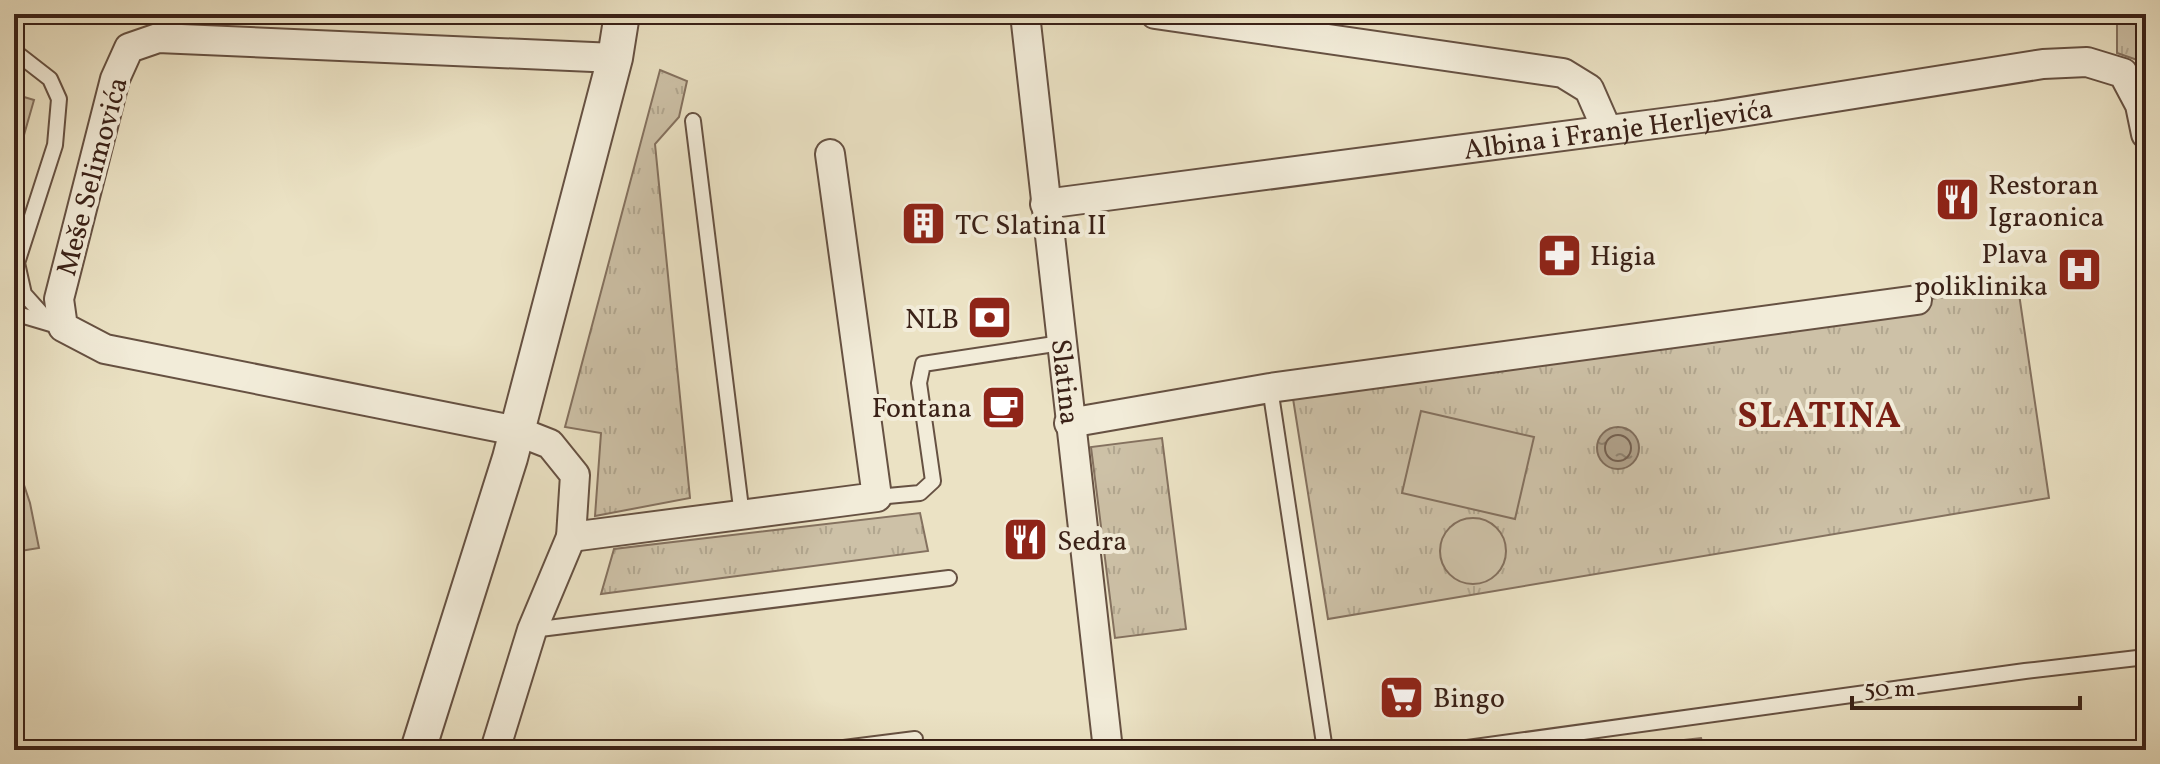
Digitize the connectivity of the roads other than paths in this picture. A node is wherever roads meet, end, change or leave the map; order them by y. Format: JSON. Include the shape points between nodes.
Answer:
{"nodes":[{"id":1,"x":622,"y":14,"type":"edge"},
{"id":2,"x":1025,"y":14,"type":"edge"},
{"id":3,"x":1155,"y":14,"type":"edge"},
{"id":4,"x":14,"y":51,"type":"edge"},
{"id":5,"x":615,"y":58,"type":"junction"},
{"id":6,"x":693,"y":121,"type":"dead end"},
{"id":7,"x":1607,"y":130,"type":"junction"},
{"id":8,"x":2146,"y":134,"type":"edge"},
{"id":9,"x":830,"y":154,"type":"dead end"},
{"id":10,"x":1045,"y":204,"type":"junction"},
{"id":11,"x":1917,"y":300,"type":"dead end"},
{"id":12,"x":14,"y":313,"type":"edge"},
{"id":13,"x":63,"y":327,"type":"junction"},
{"id":14,"x":1061,"y":343,"type":"junction"},
{"id":15,"x":1270,"y":388,"type":"junction"},
{"id":16,"x":1069,"y":423,"type":"junction"},
{"id":17,"x":517,"y":431,"type":"junction"},
{"id":18,"x":877,"y":497,"type":"junction"},
{"id":19,"x":742,"y":516,"type":"junction"},
{"id":20,"x":571,"y":537,"type":"junction"},
{"id":21,"x":949,"y":578,"type":"dead end"},
{"id":22,"x":532,"y":630,"type":"junction"},
{"id":23,"x":2146,"y":657,"type":"edge"},
{"id":24,"x":915,"y":739,"type":"dead end"},
{"id":25,"x":418,"y":750,"type":"edge"},
{"id":26,"x":495,"y":750,"type":"edge"},
{"id":27,"x":828,"y":750,"type":"edge"},
{"id":28,"x":1108,"y":750,"type":"edge"},
{"id":29,"x":1325,"y":750,"type":"edge"},
{"id":30,"x":1453,"y":750,"type":"edge"}],
"edges":[{"from":1,"to":5,"type":"street"},
{"from":2,"to":10,"type":"street","name":"Slatina"},
{"from":3,"to":7,"type":"street","via":[[1563,73],[1589,89]]},
{"from":4,"to":13,"type":"lane","via":[[50,79],[59,99],[55,145],[17,263],[24,294]]},
{"from":5,"to":13,"type":"street","name":"Meše Selimovića","via":[[215,38],[141,41],[125,54],[115,79],[59,299]]},
{"from":5,"to":17,"type":"street"},
{"from":6,"to":19,"type":"lane"},
{"from":7,"to":8,"type":"street","name":"Albina i Franje Herljevića","via":[[2043,64],[2087,62],[2123,73],[2140,105]]},
{"from":7,"to":10,"type":"street","name":"Albina i Franje Herljevića"},
{"from":9,"to":18,"type":"street"},
{"from":10,"to":14,"type":"street","name":"Slatina"},
{"from":11,"to":15,"type":"street"},
{"from":12,"to":13,"type":"lane"},
{"from":13,"to":17,"type":"street","via":[[105,349]]},
{"from":14,"to":16,"type":"street","name":"Slatina"},
{"from":14,"to":18,"type":"lane","via":[[923,364],[919,383],[933,481],[920,493]]},
{"from":15,"to":16,"type":"street"},
{"from":15,"to":29,"type":"lane"},
{"from":16,"to":28,"type":"street","name":"Slatina"},
{"from":17,"to":20,"type":"street","via":[[550,444],[575,475]]},
{"from":17,"to":25,"type":"street"},
{"from":18,"to":19,"type":"street"},
{"from":19,"to":20,"type":"street"},
{"from":20,"to":22,"type":"street"},
{"from":21,"to":22,"type":"lane"},
{"from":22,"to":26,"type":"street"},
{"from":23,"to":30,"type":"lane"},
{"from":24,"to":27,"type":"lane"}]}
